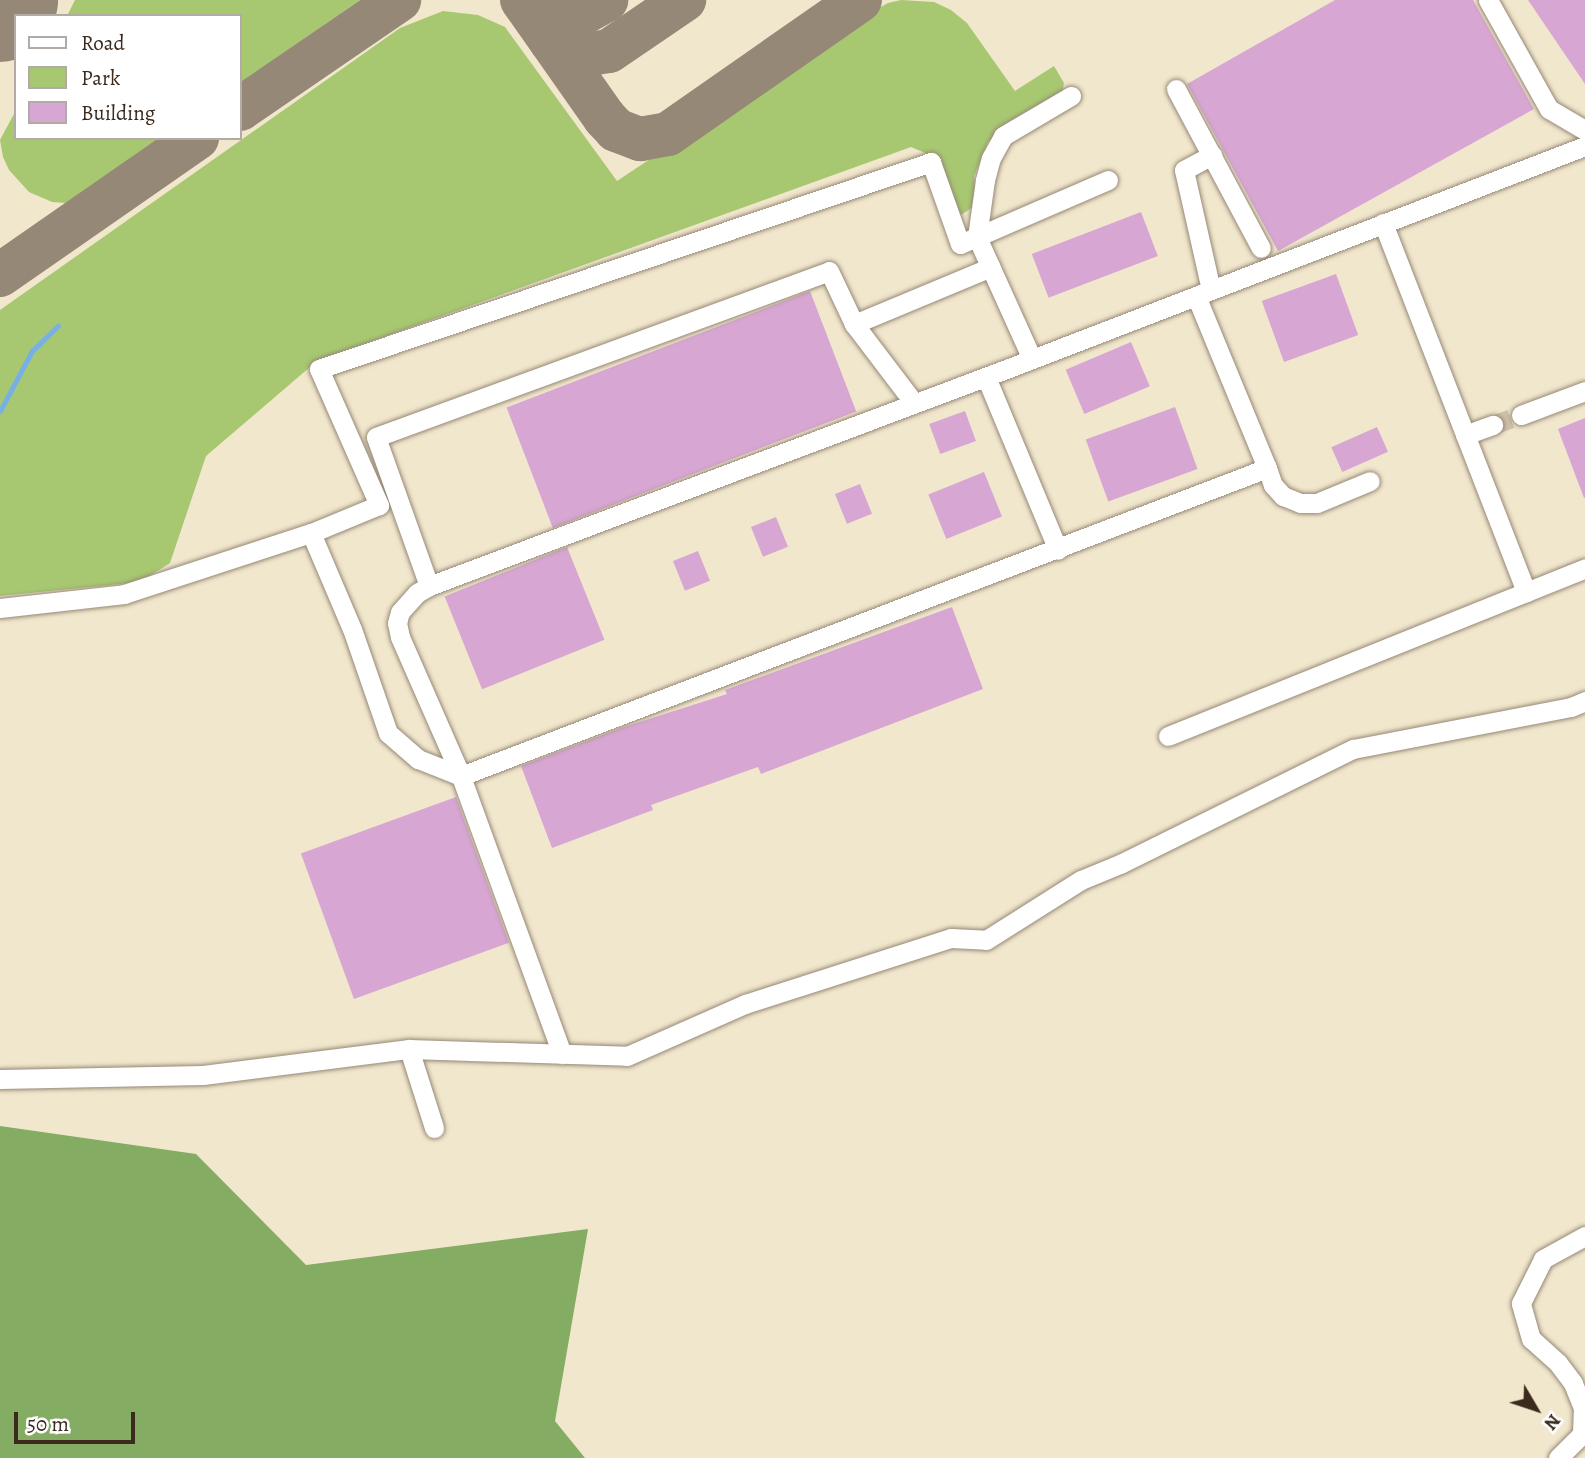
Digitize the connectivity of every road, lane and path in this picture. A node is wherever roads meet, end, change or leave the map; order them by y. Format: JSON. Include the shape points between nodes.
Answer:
{"nodes":[{"id":1,"x":1488,"y":0,"type":"edge"},
{"id":2,"x":1176,"y":89,"type":"dead end"},
{"id":3,"x":1071,"y":96,"type":"dead end"},
{"id":4,"x":1585,"y":130,"type":"edge"},
{"id":5,"x":1585,"y":146,"type":"edge"},
{"id":6,"x":1212,"y":155,"type":"junction"},
{"id":7,"x":1108,"y":180,"type":"dead end"},
{"id":8,"x":1383,"y":223,"type":"junction"},
{"id":9,"x":977,"y":237,"type":"junction"},
{"id":10,"x":1261,"y":248,"type":"dead end"},
{"id":11,"x":991,"y":267,"type":"junction"},
{"id":12,"x":1204,"y":293,"type":"junction"},
{"id":13,"x":854,"y":324,"type":"junction"},
{"id":14,"x":1032,"y":359,"type":"junction"},
{"id":15,"x":986,"y":377,"type":"junction"},
{"id":16,"x":1585,"y":391,"type":"edge"},
{"id":17,"x":914,"y":403,"type":"junction"},
{"id":18,"x":1521,"y":415,"type":"tunnel mouth"},
{"id":19,"x":1493,"y":425,"type":"tunnel mouth"},
{"id":20,"x":1465,"y":435,"type":"junction"},
{"id":21,"x":1267,"y":468,"type":"junction"},
{"id":22,"x":1370,"y":481,"type":"dead end"},
{"id":23,"x":311,"y":533,"type":"junction"},
{"id":24,"x":1058,"y":550,"type":"junction"},
{"id":25,"x":1585,"y":568,"type":"edge"},
{"id":26,"x":429,"y":586,"type":"junction"},
{"id":27,"x":1526,"y":592,"type":"junction"},
{"id":28,"x":0,"y":608,"type":"edge"},
{"id":29,"x":1585,"y":701,"type":"edge"},
{"id":30,"x":1168,"y":736,"type":"dead end"},
{"id":31,"x":461,"y":776,"type":"junction"},
{"id":32,"x":409,"y":1049,"type":"junction"},
{"id":33,"x":562,"y":1054,"type":"junction"},
{"id":34,"x":0,"y":1079,"type":"edge"},
{"id":35,"x":434,"y":1128,"type":"dead end"},
{"id":36,"x":1585,"y":1236,"type":"edge"},
{"id":37,"x":1558,"y":1458,"type":"edge"}],
"edges":[{"from":1,"to":4,"type":"lane","via":[[1549,109]]},
{"from":2,"to":6,"type":"lane"},
{"from":3,"to":9,"type":"lane","via":[[1003,136],[985,180]]},
{"from":5,"to":8,"type":"lane"},
{"from":6,"to":10,"type":"lane"},
{"from":6,"to":12,"type":"lane","via":[[1184,170]]},
{"from":7,"to":9,"type":"lane"},
{"from":8,"to":12,"type":"lane"},
{"from":8,"to":20,"type":"lane"},
{"from":9,"to":11,"type":"lane"},
{"from":9,"to":23,"type":"lane","via":[[960,244],[931,162],[319,369],[379,505]]},
{"from":11,"to":13,"type":"lane"},
{"from":11,"to":14,"type":"lane"},
{"from":12,"to":14,"type":"lane"},
{"from":12,"to":21,"type":"lane"},
{"from":13,"to":17,"type":"lane"},
{"from":13,"to":26,"type":"lane","via":[[829,271],[376,437]]},
{"from":14,"to":15,"type":"lane"},
{"from":15,"to":17,"type":"lane"},
{"from":15,"to":24,"type":"lane"},
{"from":16,"to":18,"type":"lane"},
{"from":17,"to":26,"type":"lane"},
{"from":19,"to":20,"type":"lane"},
{"from":20,"to":27,"type":"lane"},
{"from":21,"to":22,"type":"lane","via":[[1283,496],[1300,503],[1317,503]]},
{"from":21,"to":24,"type":"lane"},
{"from":23,"to":28,"type":"lane","via":[[124,594]]},
{"from":23,"to":31,"type":"lane","via":[[352,629],[388,733],[418,759]]},
{"from":24,"to":31,"type":"lane"},
{"from":25,"to":27,"type":"lane"},
{"from":26,"to":31,"type":"lane","via":[[410,600],[397,623]]},
{"from":27,"to":30,"type":"lane"},
{"from":29,"to":33,"type":"lane","via":[[1353,749],[1081,880],[986,940],[951,938],[745,1004],[627,1056]]},
{"from":31,"to":33,"type":"lane"},
{"from":32,"to":33,"type":"lane"},
{"from":32,"to":34,"type":"lane","via":[[203,1075]]},
{"from":32,"to":35,"type":"lane"},
{"from":36,"to":37,"type":"lane","via":[[1543,1258],[1521,1303],[1531,1339],[1566,1373],[1583,1408],[1582,1434]]}]}
